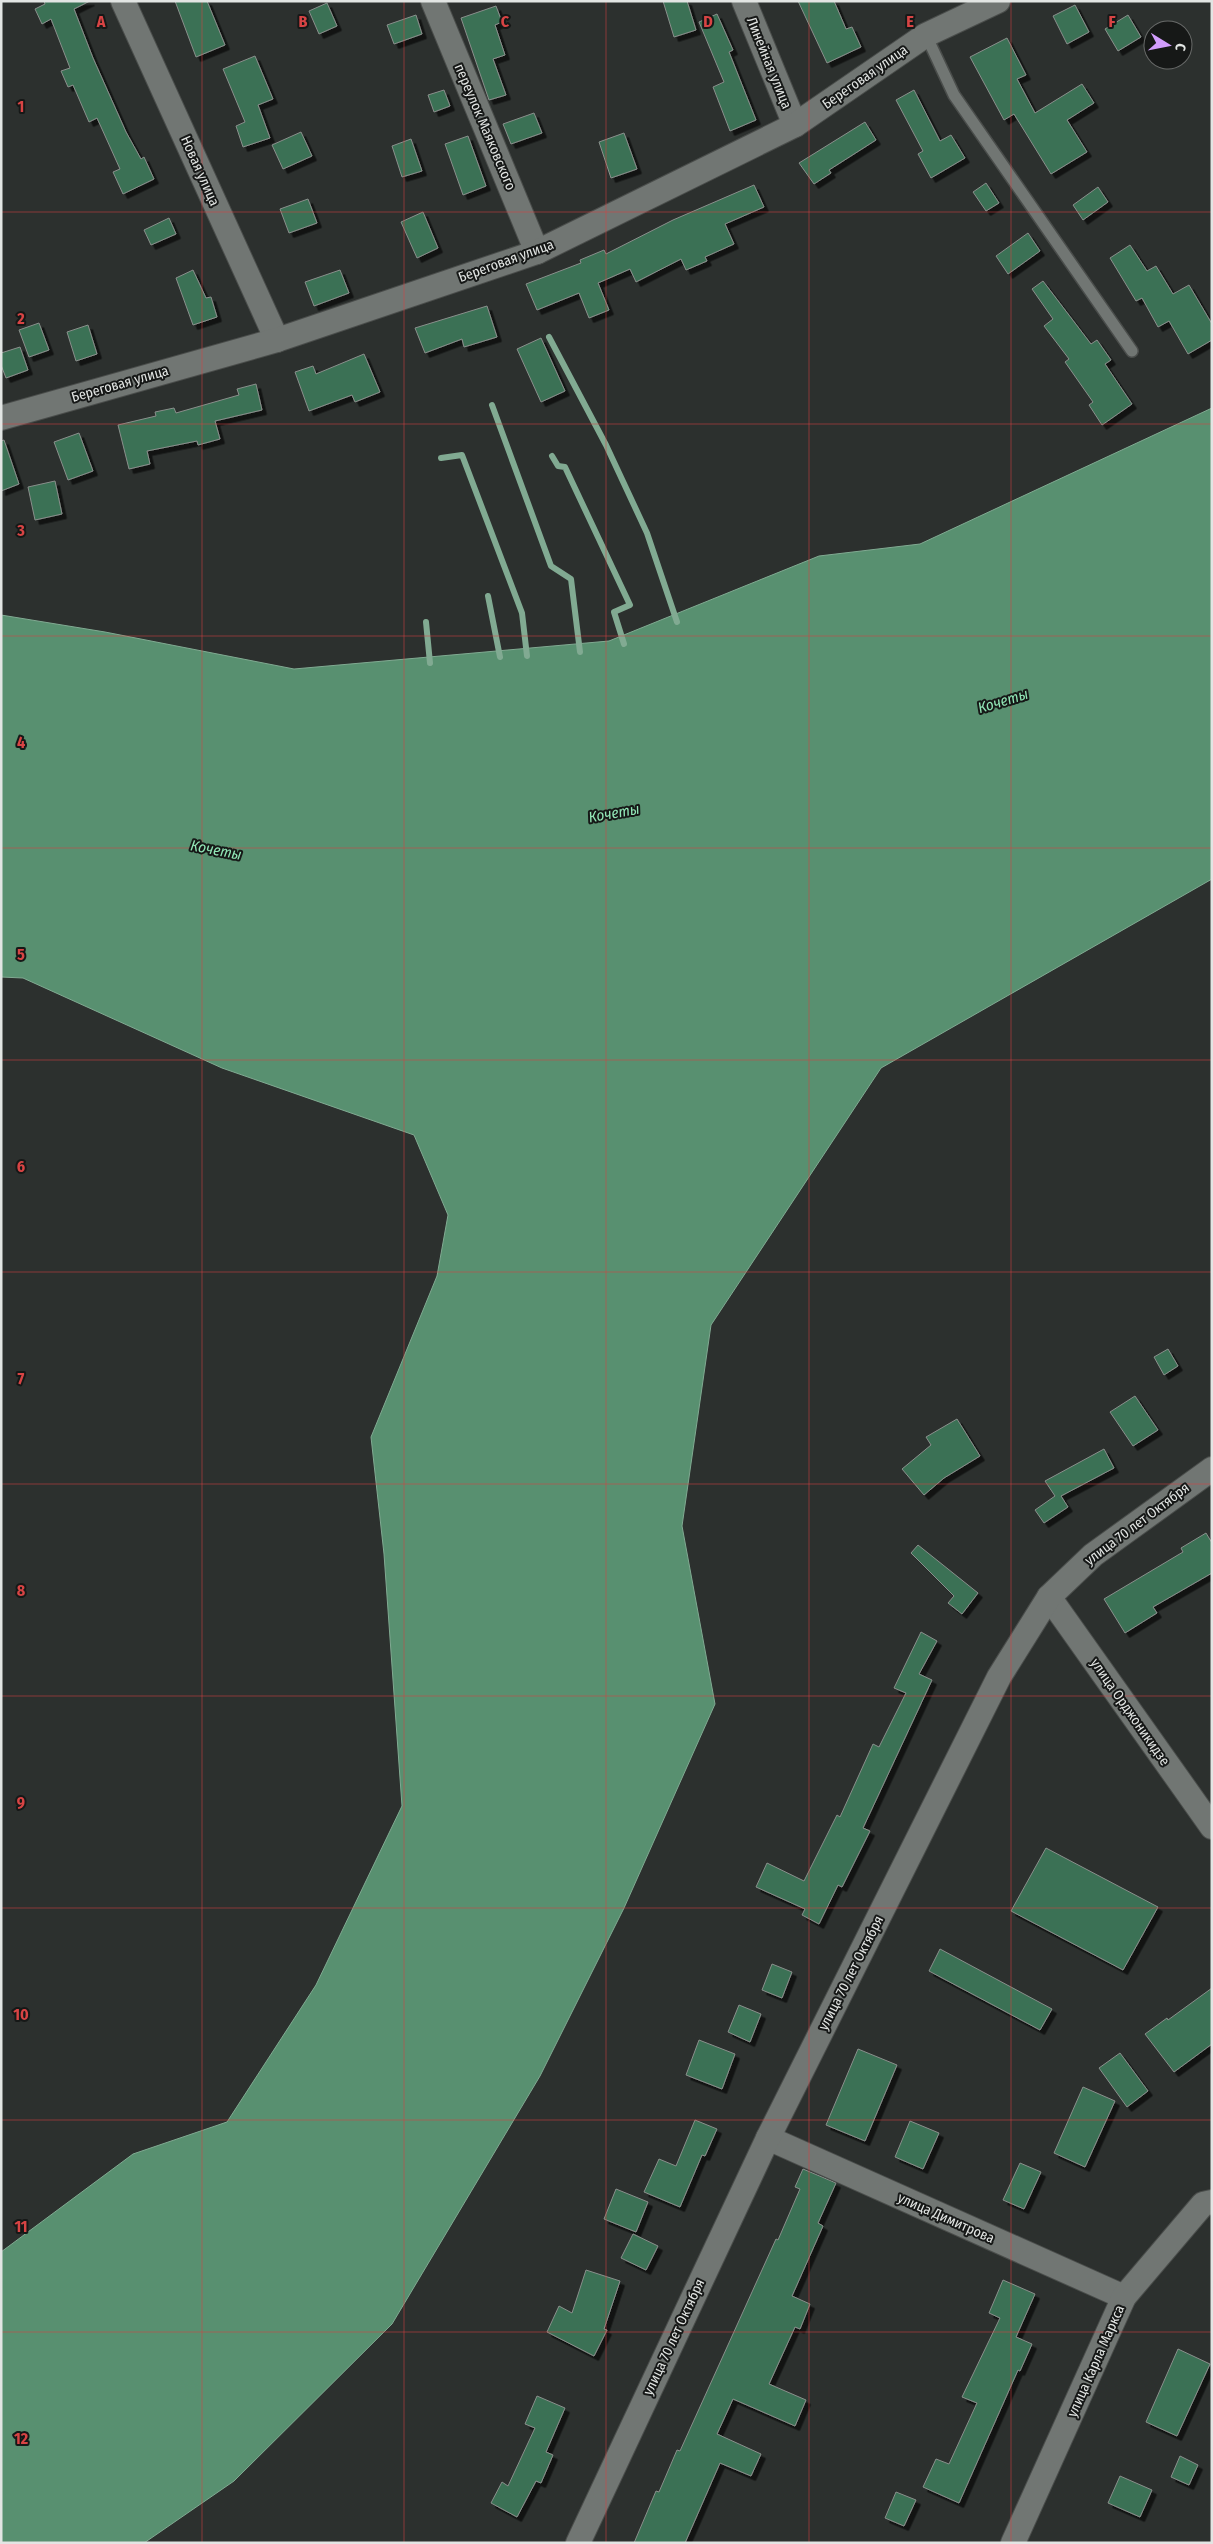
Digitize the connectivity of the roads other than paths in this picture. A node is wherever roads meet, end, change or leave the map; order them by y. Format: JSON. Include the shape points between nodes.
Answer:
{"nodes":[{"id":1,"x":123,"y":1,"type":"edge"},
{"id":2,"x":433,"y":1,"type":"edge"},
{"id":3,"x":744,"y":1,"type":"edge"},
{"id":4,"x":998,"y":1,"type":"edge"},
{"id":5,"x":926,"y":35,"type":"junction"},
{"id":6,"x":794,"y":125,"type":"junction"},
{"id":7,"x":537,"y":252,"type":"junction"},
{"id":8,"x":277,"y":340,"type":"junction"},
{"id":9,"x":1132,"y":351,"type":"dead end"},
{"id":10,"x":1,"y":418,"type":"edge"},
{"id":11,"x":1212,"y":1469,"type":"edge"},
{"id":12,"x":1049,"y":1597,"type":"junction"},
{"id":13,"x":1212,"y":1828,"type":"edge"},
{"id":14,"x":768,"y":2138,"type":"junction"},
{"id":15,"x":1212,"y":2202,"type":"edge"},
{"id":16,"x":1124,"y":2297,"type":"junction"},
{"id":17,"x":578,"y":2543,"type":"edge"},
{"id":18,"x":1012,"y":2543,"type":"edge"}],
"edges":[{"from":1,"to":8,"type":"street","name":"Новая улица"},
{"from":2,"to":7,"type":"street","name":"переулок Маяковского"},
{"from":3,"to":6,"type":"street","name":"Линейная улица"},
{"from":4,"to":5,"type":"street","name":"Береговая улица"},
{"from":5,"to":6,"type":"street","name":"Береговая улица"},
{"from":5,"to":9,"type":"lane","via":[[954,95]]},
{"from":6,"to":7,"type":"street","name":"Береговая улица"},
{"from":7,"to":8,"type":"street","name":"Береговая улица"},
{"from":8,"to":10,"type":"street","name":"Береговая улица"},
{"from":11,"to":12,"type":"street","name":"улица 70 лет Октября","via":[[1093,1555]]},
{"from":12,"to":13,"type":"street","name":"улица Орджоникидзе"},
{"from":12,"to":14,"type":"street","name":"улица 70 лет Октября","via":[[999,1677]]},
{"from":14,"to":16,"type":"street","name":"улица Димитрова"},
{"from":14,"to":17,"type":"street","name":"улица 70 лет Октября"},
{"from":15,"to":16,"type":"street","name":"улица Карла Маркса","via":[[1203,2204]]},
{"from":16,"to":18,"type":"street","name":"улица Карла Маркса"}]}
